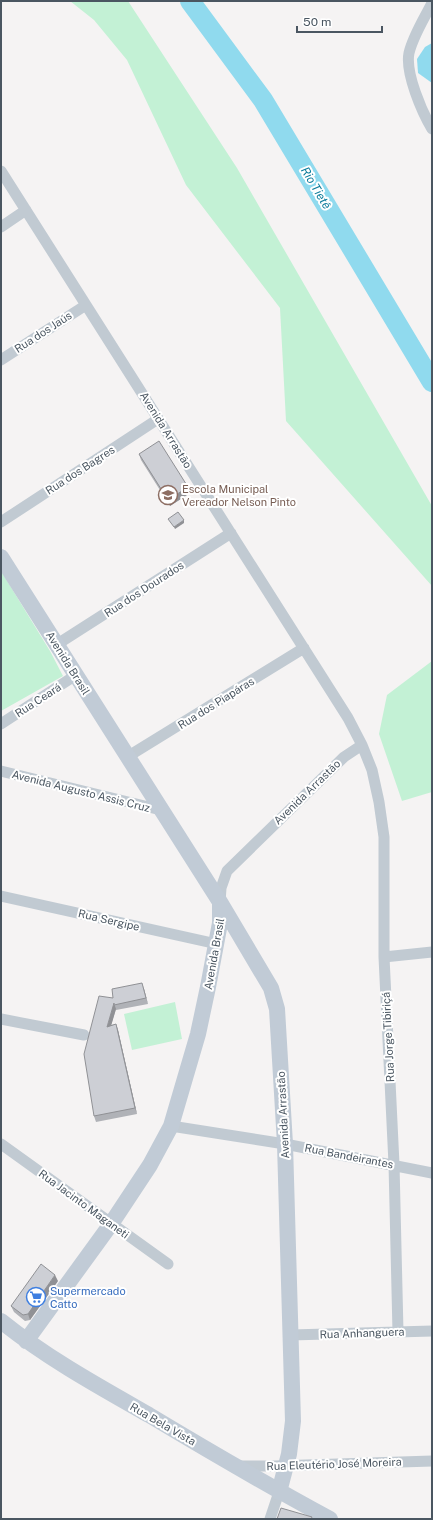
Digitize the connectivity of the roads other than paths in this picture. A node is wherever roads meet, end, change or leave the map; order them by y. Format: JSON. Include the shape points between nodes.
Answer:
{"nodes":[{"id":1,"x":432,"y":3,"type":"edge"},
{"id":2,"x":432,"y":129,"type":"edge"},
{"id":3,"x":1,"y":171,"type":"edge"},
{"id":4,"x":26,"y":210,"type":"junction"},
{"id":5,"x":1,"y":226,"type":"edge"},
{"id":6,"x":86,"y":305,"type":"junction"},
{"id":7,"x":1,"y":360,"type":"edge"},
{"id":8,"x":158,"y":419,"type":"junction"},
{"id":9,"x":1,"y":522,"type":"edge"},
{"id":10,"x":231,"y":533,"type":"junction"},
{"id":11,"x":1,"y":557,"type":"edge"},
{"id":12,"x":56,"y":645,"type":"junction"},
{"id":13,"x":304,"y":648,"type":"junction"},
{"id":14,"x":76,"y":676,"type":"junction"},
{"id":15,"x":1,"y":724,"type":"edge"},
{"id":16,"x":362,"y":745,"type":"junction"},
{"id":17,"x":128,"y":757,"type":"junction"},
{"id":18,"x":1,"y":771,"type":"edge"},
{"id":19,"x":161,"y":810,"type":"junction"},
{"id":20,"x":1,"y":896,"type":"edge"},
{"id":21,"x":220,"y":902,"type":"junction"},
{"id":22,"x":217,"y":944,"type":"junction"},
{"id":23,"x":432,"y":952,"type":"edge"},
{"id":24,"x":384,"y":957,"type":"junction"},
{"id":25,"x":1,"y":1019,"type":"edge"},
{"id":26,"x":84,"y":1035,"type":"dead end"},
{"id":27,"x":171,"y":1126,"type":"junction"},
{"id":28,"x":1,"y":1144,"type":"edge"},
{"id":29,"x":285,"y":1144,"type":"junction"},
{"id":30,"x":394,"y":1164,"type":"junction"},
{"id":31,"x":432,"y":1173,"type":"edge"},
{"id":32,"x":111,"y":1224,"type":"junction"},
{"id":33,"x":168,"y":1264,"type":"dead end"},
{"id":34,"x":1,"y":1321,"type":"edge"},
{"id":35,"x":432,"y":1331,"type":"edge"},
{"id":36,"x":398,"y":1332,"type":"junction"},
{"id":37,"x":292,"y":1335,"type":"junction"},
{"id":38,"x":26,"y":1341,"type":"junction"},
{"id":39,"x":432,"y":1461,"type":"edge"},
{"id":40,"x":236,"y":1466,"type":"junction"},
{"id":41,"x":286,"y":1466,"type":"junction"},
{"id":42,"x":279,"y":1492,"type":"junction"},
{"id":43,"x":270,"y":1519,"type":"edge"},
{"id":44,"x":330,"y":1519,"type":"edge"}],
"edges":[{"from":1,"to":2,"type":"street","via":[[414,39],[409,54],[409,66],[418,98]]},
{"from":3,"to":4,"type":"street","name":"Avenida Arrastão"},
{"from":4,"to":5,"type":"street"},
{"from":4,"to":6,"type":"street","name":"Avenida Arrastão"},
{"from":6,"to":7,"type":"street","name":"Rua dos Jaús"},
{"from":6,"to":8,"type":"street","name":"Avenida Arrastão"},
{"from":8,"to":9,"type":"street","name":"Rua dos Bagres"},
{"from":8,"to":10,"type":"street","name":"Avenida Arrastão"},
{"from":10,"to":12,"type":"street","name":"Rua dos Dourados"},
{"from":10,"to":13,"type":"street","name":"Avenida Arrastão"},
{"from":11,"to":12,"type":"street","name":"Avenida Brasil"},
{"from":12,"to":14,"type":"street","name":"Avenida Brasil"},
{"from":13,"to":16,"type":"street","name":"Avenida Arrastão"},
{"from":13,"to":17,"type":"street","name":"Rua dos Piapáras"},
{"from":14,"to":15,"type":"street","name":"Rua Ceará"},
{"from":14,"to":17,"type":"street","name":"Avenida Brasil"},
{"from":16,"to":21,"type":"street","name":"Avenida Arrastão","via":[[344,757],[227,871],[221,888]]},
{"from":16,"to":24,"type":"street","name":"Rua Jorge Tibiriçá","via":[[372,770],[384,837]]},
{"from":17,"to":19,"type":"street","name":"Avenida Brasil"},
{"from":18,"to":19,"type":"street","name":"Avenida Augusto Assis Cruz"},
{"from":19,"to":21,"type":"street","name":"Avenida Brasil"},
{"from":20,"to":22,"type":"street","name":"Rua Sergipe"},
{"from":21,"to":22,"type":"street","name":"Avenida Brasil"},
{"from":21,"to":29,"type":"street","name":"Avenida Arrastão","via":[[271,988],[277,1009]]},
{"from":22,"to":27,"type":"street","name":"Avenida Brasil","via":[[198,1034]]},
{"from":23,"to":24,"type":"street"},
{"from":24,"to":30,"type":"street","name":"Rua Jorge Tibiriçá"},
{"from":25,"to":26,"type":"street"},
{"from":27,"to":29,"type":"street","name":"Rua Bandeirantes"},
{"from":27,"to":32,"type":"street","name":"Avenida Brasil","via":[[150,1165]]},
{"from":28,"to":32,"type":"street","name":"Rua Jacinto Maganeti"},
{"from":29,"to":30,"type":"street","name":"Rua Bandeirantes"},
{"from":29,"to":37,"type":"street","name":"Avenida Arrastão"},
{"from":30,"to":31,"type":"street","name":"Rua Bandeirantes"},
{"from":30,"to":36,"type":"street","name":"Rua Jorge Tibiriçá"},
{"from":32,"to":33,"type":"street","name":"Rua Jacinto Maganeti"},
{"from":32,"to":38,"type":"street","name":"Avenida Brasil"},
{"from":34,"to":38,"type":"street","name":"Rua Bela Vista"},
{"from":35,"to":36,"type":"street","name":"Rua Anhanguera"},
{"from":36,"to":37,"type":"street","name":"Rua Anhanguera"},
{"from":37,"to":41,"type":"street","name":"Avenida Arrastão","via":[[293,1421]]},
{"from":38,"to":40,"type":"street","name":"Rua Bela Vista"},
{"from":39,"to":41,"type":"street","name":"Rua Eleutério José Moreira"},
{"from":40,"to":41,"type":"street","name":"Rua Eleutério José Moreira"},
{"from":40,"to":42,"type":"street","name":"Rua Bela Vista"},
{"from":41,"to":42,"type":"street","name":"Avenida Arrastão"},
{"from":42,"to":43,"type":"street"},
{"from":42,"to":44,"type":"street","name":"Rua Bela Vista"}]}
